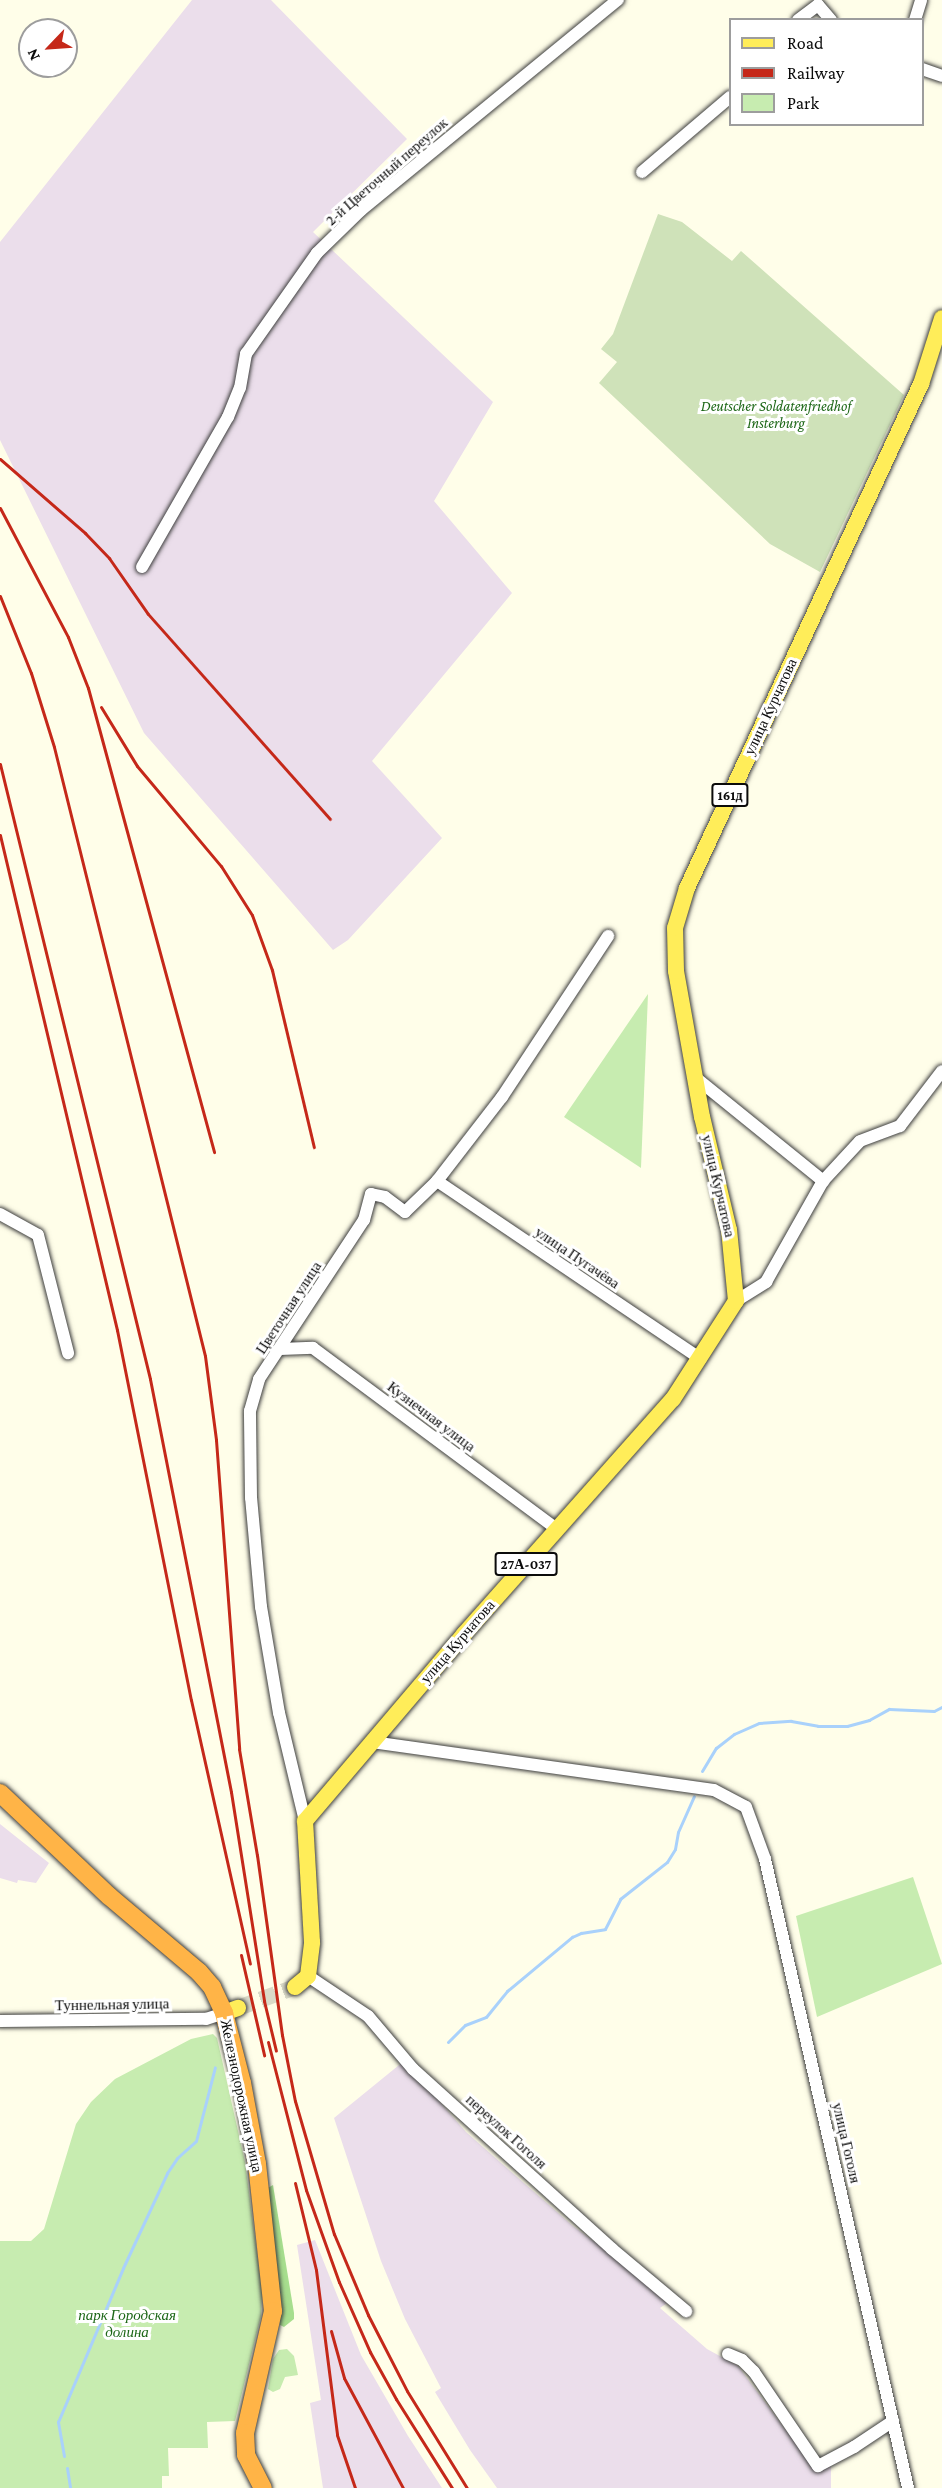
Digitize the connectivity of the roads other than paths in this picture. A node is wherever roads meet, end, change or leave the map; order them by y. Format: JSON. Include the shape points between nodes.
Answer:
{"nodes":[{"id":1,"x":618,"y":0,"type":"edge"},
{"id":2,"x":921,"y":0,"type":"edge"},
{"id":3,"x":801,"y":18,"type":"edge"},
{"id":4,"x":829,"y":18,"type":"edge"},
{"id":5,"x":916,"y":18,"type":"edge"},
{"id":6,"x":924,"y":70,"type":"edge"},
{"id":7,"x":942,"y":76,"type":"edge"},
{"id":8,"x":729,"y":98,"type":"edge"},
{"id":9,"x":642,"y":172,"type":"dead end"},
{"id":10,"x":942,"y":318,"type":"edge"},
{"id":11,"x":142,"y":567,"type":"dead end"},
{"id":12,"x":608,"y":936,"type":"dead end"},
{"id":13,"x":942,"y":1071,"type":"edge"},
{"id":14,"x":696,"y":1078,"type":"junction"},
{"id":15,"x":436,"y":1181,"type":"junction"},
{"id":16,"x":823,"y":1181,"type":"junction"},
{"id":17,"x":0,"y":1214,"type":"edge"},
{"id":18,"x":736,"y":1301,"type":"junction"},
{"id":19,"x":280,"y":1349,"type":"junction"},
{"id":20,"x":68,"y":1353,"type":"dead end"},
{"id":21,"x":701,"y":1359,"type":"junction"},
{"id":22,"x":557,"y":1529,"type":"junction"},
{"id":23,"x":372,"y":1742,"type":"junction"},
{"id":24,"x":0,"y":1793,"type":"edge"},
{"id":25,"x":305,"y":1821,"type":"junction"},
{"id":26,"x":301,"y":1981,"type":"joint"},
{"id":27,"x":231,"y":2011,"type":"junction"},
{"id":28,"x":0,"y":2021,"type":"edge"},
{"id":29,"x":686,"y":2311,"type":"dead end"},
{"id":30,"x":728,"y":2354,"type":"dead end"},
{"id":31,"x":893,"y":2421,"type":"junction"},
{"id":32,"x":263,"y":2488,"type":"edge"},
{"id":33,"x":908,"y":2488,"type":"edge"}],
"edges":[{"from":1,"to":11,"type":"street","name":"2-й Цветочный переулок","via":[[361,210],[317,253],[246,354],[240,388],[228,417]]},
{"from":2,"to":5,"type":"street"},
{"from":3,"to":4,"type":"street","via":[[818,5]]},
{"from":6,"to":7,"type":"street"},
{"from":8,"to":9,"type":"street"},
{"from":10,"to":14,"type":"main road","name":"улица Курчатова","number":"161д","via":[[921,384],[687,888],[675,928],[676,971]]},
{"from":12,"to":15,"type":"street","name":"Цветочная улица","via":[[502,1097]]},
{"from":13,"to":16,"type":"street","via":[[900,1126],[860,1141]]},
{"from":14,"to":16,"type":"street"},
{"from":14,"to":18,"type":"main road","name":"улица Курчатова","number":"161д","via":[[729,1230]]},
{"from":15,"to":19,"type":"street","name":"Цветочная улица","via":[[405,1212],[385,1197],[371,1194],[364,1220]]},
{"from":15,"to":21,"type":"street","name":"улица Пугачёва"},
{"from":16,"to":18,"type":"street","via":[[766,1282]]},
{"from":17,"to":20,"type":"street","via":[[38,1235]]},
{"from":18,"to":21,"type":"main road","name":"улица Курчатова","number":"27А-037"},
{"from":19,"to":22,"type":"street","name":"Кузнечная улица","via":[[313,1348]]},
{"from":19,"to":25,"type":"street","name":"Цветочная улица","via":[[259,1379],[250,1411],[251,1498],[261,1607],[279,1713]]},
{"from":21,"to":22,"type":"main road","name":"улица Курчатова","number":"27А-037","via":[[673,1399]]},
{"from":22,"to":23,"type":"main road","name":"улица Курчатова","number":"27А-037"},
{"from":23,"to":25,"type":"main road","name":"улица Курчатова","number":"27А-037"},
{"from":23,"to":31,"type":"street","name":"улица Гоголя","via":[[714,1790],[746,1807],[765,1859]]},
{"from":24,"to":27,"type":"highway","name":"Железнодорожная улица","via":[[110,1896],[199,1972]]},
{"from":25,"to":26,"type":"main road","via":[[312,1942]]},
{"from":26,"to":29,"type":"street","name":"переулок Гоголя","via":[[368,2016],[413,2069]]},
{"from":27,"to":28,"type":"street","name":"Туннельная улица","via":[[206,2019]]},
{"from":27,"to":32,"type":"highway","name":"Железнодорожная улица","via":[[257,2164],[273,2311],[245,2433],[246,2455]]},
{"from":30,"to":31,"type":"street","via":[[742,2360],[754,2372],[818,2466]]},
{"from":31,"to":33,"type":"street","name":"улица Гоголя"}]}
